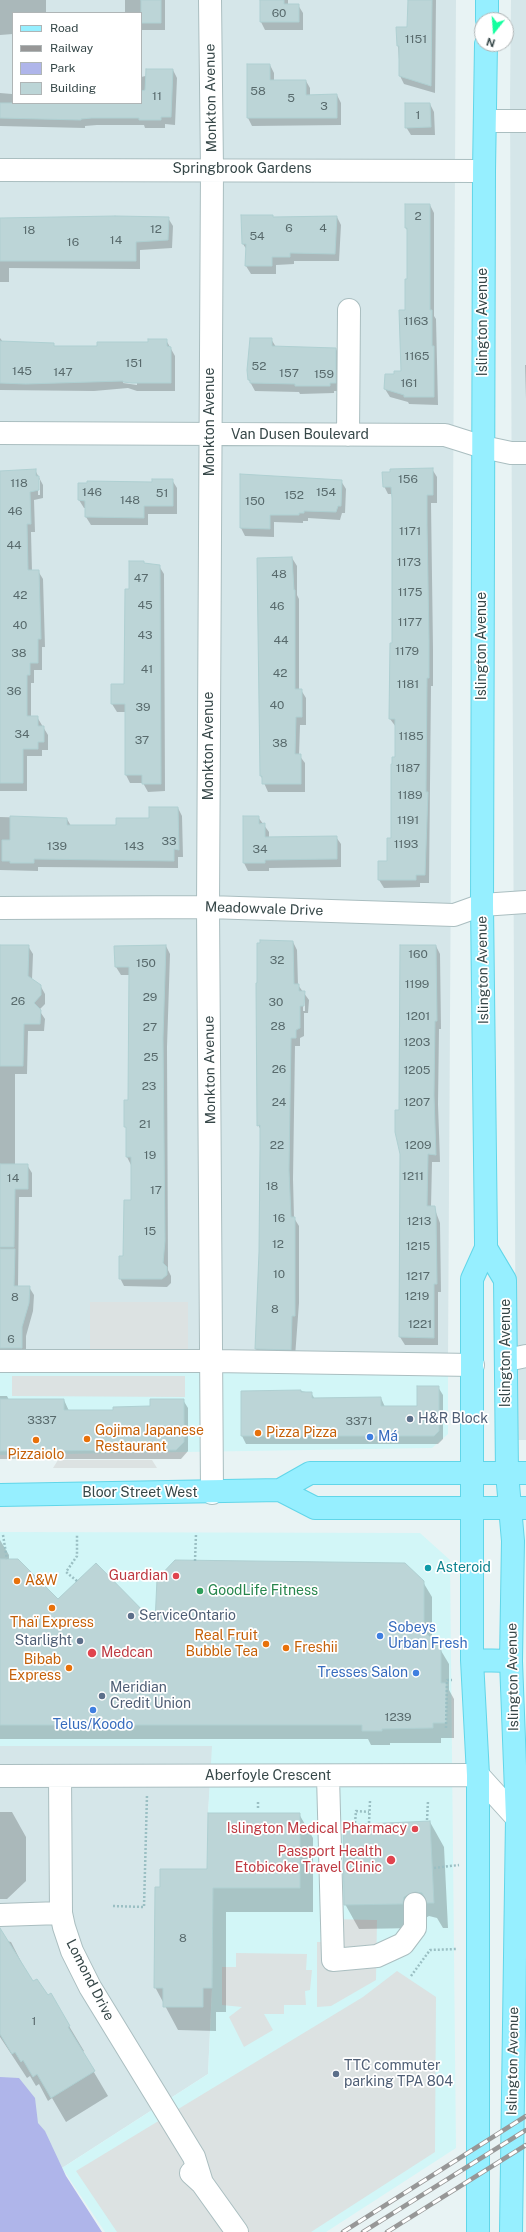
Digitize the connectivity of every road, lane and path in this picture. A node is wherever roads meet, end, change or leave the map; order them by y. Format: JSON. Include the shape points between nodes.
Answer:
{"nodes":[{"id":1,"x":210,"y":0,"type":"edge"},
{"id":2,"x":487,"y":0,"type":"edge"},
{"id":3,"x":487,"y":12,"type":"edge"},
{"id":4,"x":486,"y":52,"type":"edge"},
{"id":5,"x":526,"y":121,"type":"edge"},
{"id":6,"x":485,"y":122,"type":"junction"},
{"id":7,"x":212,"y":169,"type":"junction"},
{"id":8,"x":0,"y":170,"type":"edge"},
{"id":9,"x":484,"y":171,"type":"junction"},
{"id":10,"x":349,"y":310,"type":"dead end"},
{"id":11,"x":0,"y":433,"type":"edge"},
{"id":12,"x":210,"y":434,"type":"junction"},
{"id":13,"x":348,"y":435,"type":"junction"},
{"id":14,"x":483,"y":447,"type":"junction"},
{"id":15,"x":526,"y":453,"type":"edge"},
{"id":16,"x":526,"y":902,"type":"edge"},
{"id":17,"x":482,"y":905,"type":"junction"},
{"id":18,"x":208,"y":906,"type":"junction"},
{"id":19,"x":0,"y":908,"type":"edge"},
{"id":20,"x":486,"y":1248,"type":"junction"},
{"id":21,"x":516,"y":1358,"type":"edge"},
{"id":22,"x":0,"y":1361,"type":"edge"},
{"id":23,"x":213,"y":1361,"type":"junction"},
{"id":24,"x":472,"y":1365,"type":"junction"},
{"id":25,"x":473,"y":1473,"type":"junction"},
{"id":26,"x":517,"y":1473,"type":"edge"},
{"id":27,"x":280,"y":1490,"type":"junction"},
{"id":28,"x":212,"y":1493,"type":"junction"},
{"id":29,"x":0,"y":1494,"type":"edge"},
{"id":30,"x":473,"y":1508,"type":"junction"},
{"id":31,"x":518,"y":1508,"type":"edge"},
{"id":32,"x":196,"y":1534,"type":"dead end"},
{"id":33,"x":3,"y":1535,"type":"dead end"},
{"id":34,"x":77,"y":1535,"type":"dead end"},
{"id":35,"x":7,"y":1559,"type":"dead end"},
{"id":36,"x":194,"y":1560,"type":"dead end"},
{"id":37,"x":77,"y":1581,"type":"dead end"},
{"id":38,"x":472,"y":1660,"type":"junction"},
{"id":39,"x":511,"y":1661,"type":"junction"},
{"id":40,"x":452,"y":1680,"type":"dead end"},
{"id":41,"x":446,"y":1728,"type":"dead end"},
{"id":42,"x":478,"y":1775,"type":"junction"},
{"id":43,"x":0,"y":1776,"type":"edge"},
{"id":44,"x":60,"y":1776,"type":"junction"},
{"id":45,"x":147,"y":1776,"type":"junction"},
{"id":46,"x":328,"y":1776,"type":"junction"},
{"id":47,"x":258,"y":1800,"type":"dead end"},
{"id":48,"x":370,"y":1800,"type":"dead end"},
{"id":49,"x":428,"y":1801,"type":"dead end"},
{"id":50,"x":258,"y":1808,"type":"dead end"},
{"id":51,"x":369,"y":1812,"type":"junction"},
{"id":52,"x":517,"y":1818,"type":"junction"},
{"id":53,"x":427,"y":1820,"type":"dead end"},
{"id":54,"x":355,"y":1823,"type":"dead end"},
{"id":55,"x":369,"y":1823,"type":"dead end"},
{"id":56,"x":454,"y":1865,"type":"dead end"},
{"id":57,"x":434,"y":1868,"type":"dead end"},
{"id":58,"x":416,"y":1904,"type":"dead end"},
{"id":59,"x":113,"y":1906,"type":"dead end"},
{"id":60,"x":61,"y":1913,"type":"junction"},
{"id":61,"x":0,"y":1915,"type":"edge"},
{"id":62,"x":453,"y":1949,"type":"dead end"},
{"id":63,"x":411,"y":1976,"type":"dead end"},
{"id":64,"x":237,"y":2232,"type":"edge"},
{"id":65,"x":478,"y":2232,"type":"edge"},
{"id":66,"x":511,"y":2232,"type":"edge"}],
"edges":[{"from":1,"to":7,"type":"street","name":"Monkton Avenue"},
{"from":2,"to":3,"type":"main road"},
{"from":4,"to":6,"type":"main road","name":"Islington Avenue"},
{"from":5,"to":6,"type":"street"},
{"from":6,"to":9,"type":"main road","name":"Islington Avenue"},
{"from":7,"to":8,"type":"street","name":"Springbrook Gardens"},
{"from":7,"to":9,"type":"street","name":"Springbrook Gardens"},
{"from":7,"to":12,"type":"street","name":"Monkton Avenue"},
{"from":9,"to":14,"type":"main road","name":"Islington Avenue"},
{"from":10,"to":13,"type":"street"},
{"from":11,"to":12,"type":"street","name":"Van Dusen Boulevard"},
{"from":12,"to":13,"type":"street","name":"Van Dusen Boulevard"},
{"from":12,"to":18,"type":"street","name":"Monkton Avenue"},
{"from":13,"to":14,"type":"street","name":"Van Dusen Boulevard","via":[[445,435]]},
{"from":14,"to":15,"type":"street","name":"Van Dusen Boulevard"},
{"from":14,"to":17,"type":"main road","name":"Islington Avenue"},
{"from":16,"to":17,"type":"street","name":"Meadowvale Drive"},
{"from":17,"to":18,"type":"street","name":"Meadowvale Drive","via":[[454,915]]},
{"from":17,"to":20,"type":"main road","name":"Islington Avenue"},
{"from":18,"to":19,"type":"street","name":"Meadowvale Drive"},
{"from":18,"to":23,"type":"street","name":"Monkton Avenue"},
{"from":20,"to":21,"type":"main road","name":"Islington Avenue","via":[[505,1280]]},
{"from":20,"to":24,"type":"main road","name":"Islington Avenue","via":[[472,1279]]},
{"from":21,"to":26,"type":"main road","name":"Islington Avenue"},
{"from":22,"to":23,"type":"street"},
{"from":23,"to":24,"type":"street"},
{"from":23,"to":28,"type":"street","name":"Monkton Avenue"},
{"from":24,"to":25,"type":"main road","name":"Islington Avenue"},
{"from":25,"to":26,"type":"main road","name":"Bloor Street West"},
{"from":25,"to":27,"type":"main road","name":"Bloor Street West","via":[[310,1473]]},
{"from":25,"to":30,"type":"main road","name":"Islington Avenue"},
{"from":26,"to":31,"type":"main road","name":"Islington Avenue"},
{"from":27,"to":28,"type":"main road","name":"Bloor Street West"},
{"from":27,"to":30,"type":"main road","name":"Bloor Street West","via":[[315,1508]]},
{"from":28,"to":29,"type":"main road","name":"Bloor Street West"},
{"from":30,"to":31,"type":"main road","name":"Bloor Street West"},
{"from":30,"to":38,"type":"main road","name":"Islington Avenue"},
{"from":31,"to":39,"type":"main road","name":"Islington Avenue","via":[[513,1541]]},
{"from":32,"to":36,"type":"path"},
{"from":33,"to":35,"type":"path"},
{"from":34,"to":37,"type":"path","via":[[77,1556],[66,1572]]},
{"from":38,"to":39,"type":"main road"},
{"from":38,"to":42,"type":"main road","name":"Islington Avenue"},
{"from":39,"to":52,"type":"main road","name":"Islington Avenue"},
{"from":40,"to":41,"type":"path","via":[[447,1680]]},
{"from":42,"to":46,"type":"street","name":"Aberfoyle Crescent"},
{"from":42,"to":52,"type":"street"},
{"from":42,"to":65,"type":"main road","name":"Islington Avenue"},
{"from":43,"to":44,"type":"street","name":"Aberfoyle Crescent"},
{"from":44,"to":45,"type":"street","name":"Aberfoyle Crescent"},
{"from":44,"to":60,"type":"street","name":"Lomond Drive"},
{"from":45,"to":46,"type":"street","name":"Aberfoyle Crescent"},
{"from":45,"to":59,"type":"path","via":[[144,1907]]},
{"from":46,"to":58,"type":"street","via":[[333,1960],[378,1956],[403,1944],[415,1928]]},
{"from":47,"to":50,"type":"path"},
{"from":48,"to":51,"type":"path"},
{"from":49,"to":53,"type":"path"},
{"from":51,"to":54,"type":"path","via":[[356,1811]]},
{"from":51,"to":55,"type":"path"},
{"from":52,"to":66,"type":"main road","name":"Islington Avenue"},
{"from":56,"to":57,"type":"path"},
{"from":60,"to":61,"type":"street"},
{"from":60,"to":64,"type":"street","name":"Lomond Drive","via":[[72,1951],[87,1981],[162,2107],[174,2150],[186,2169],[202,2183]]},
{"from":62,"to":63,"type":"path","via":[[430,1950]]}]}
